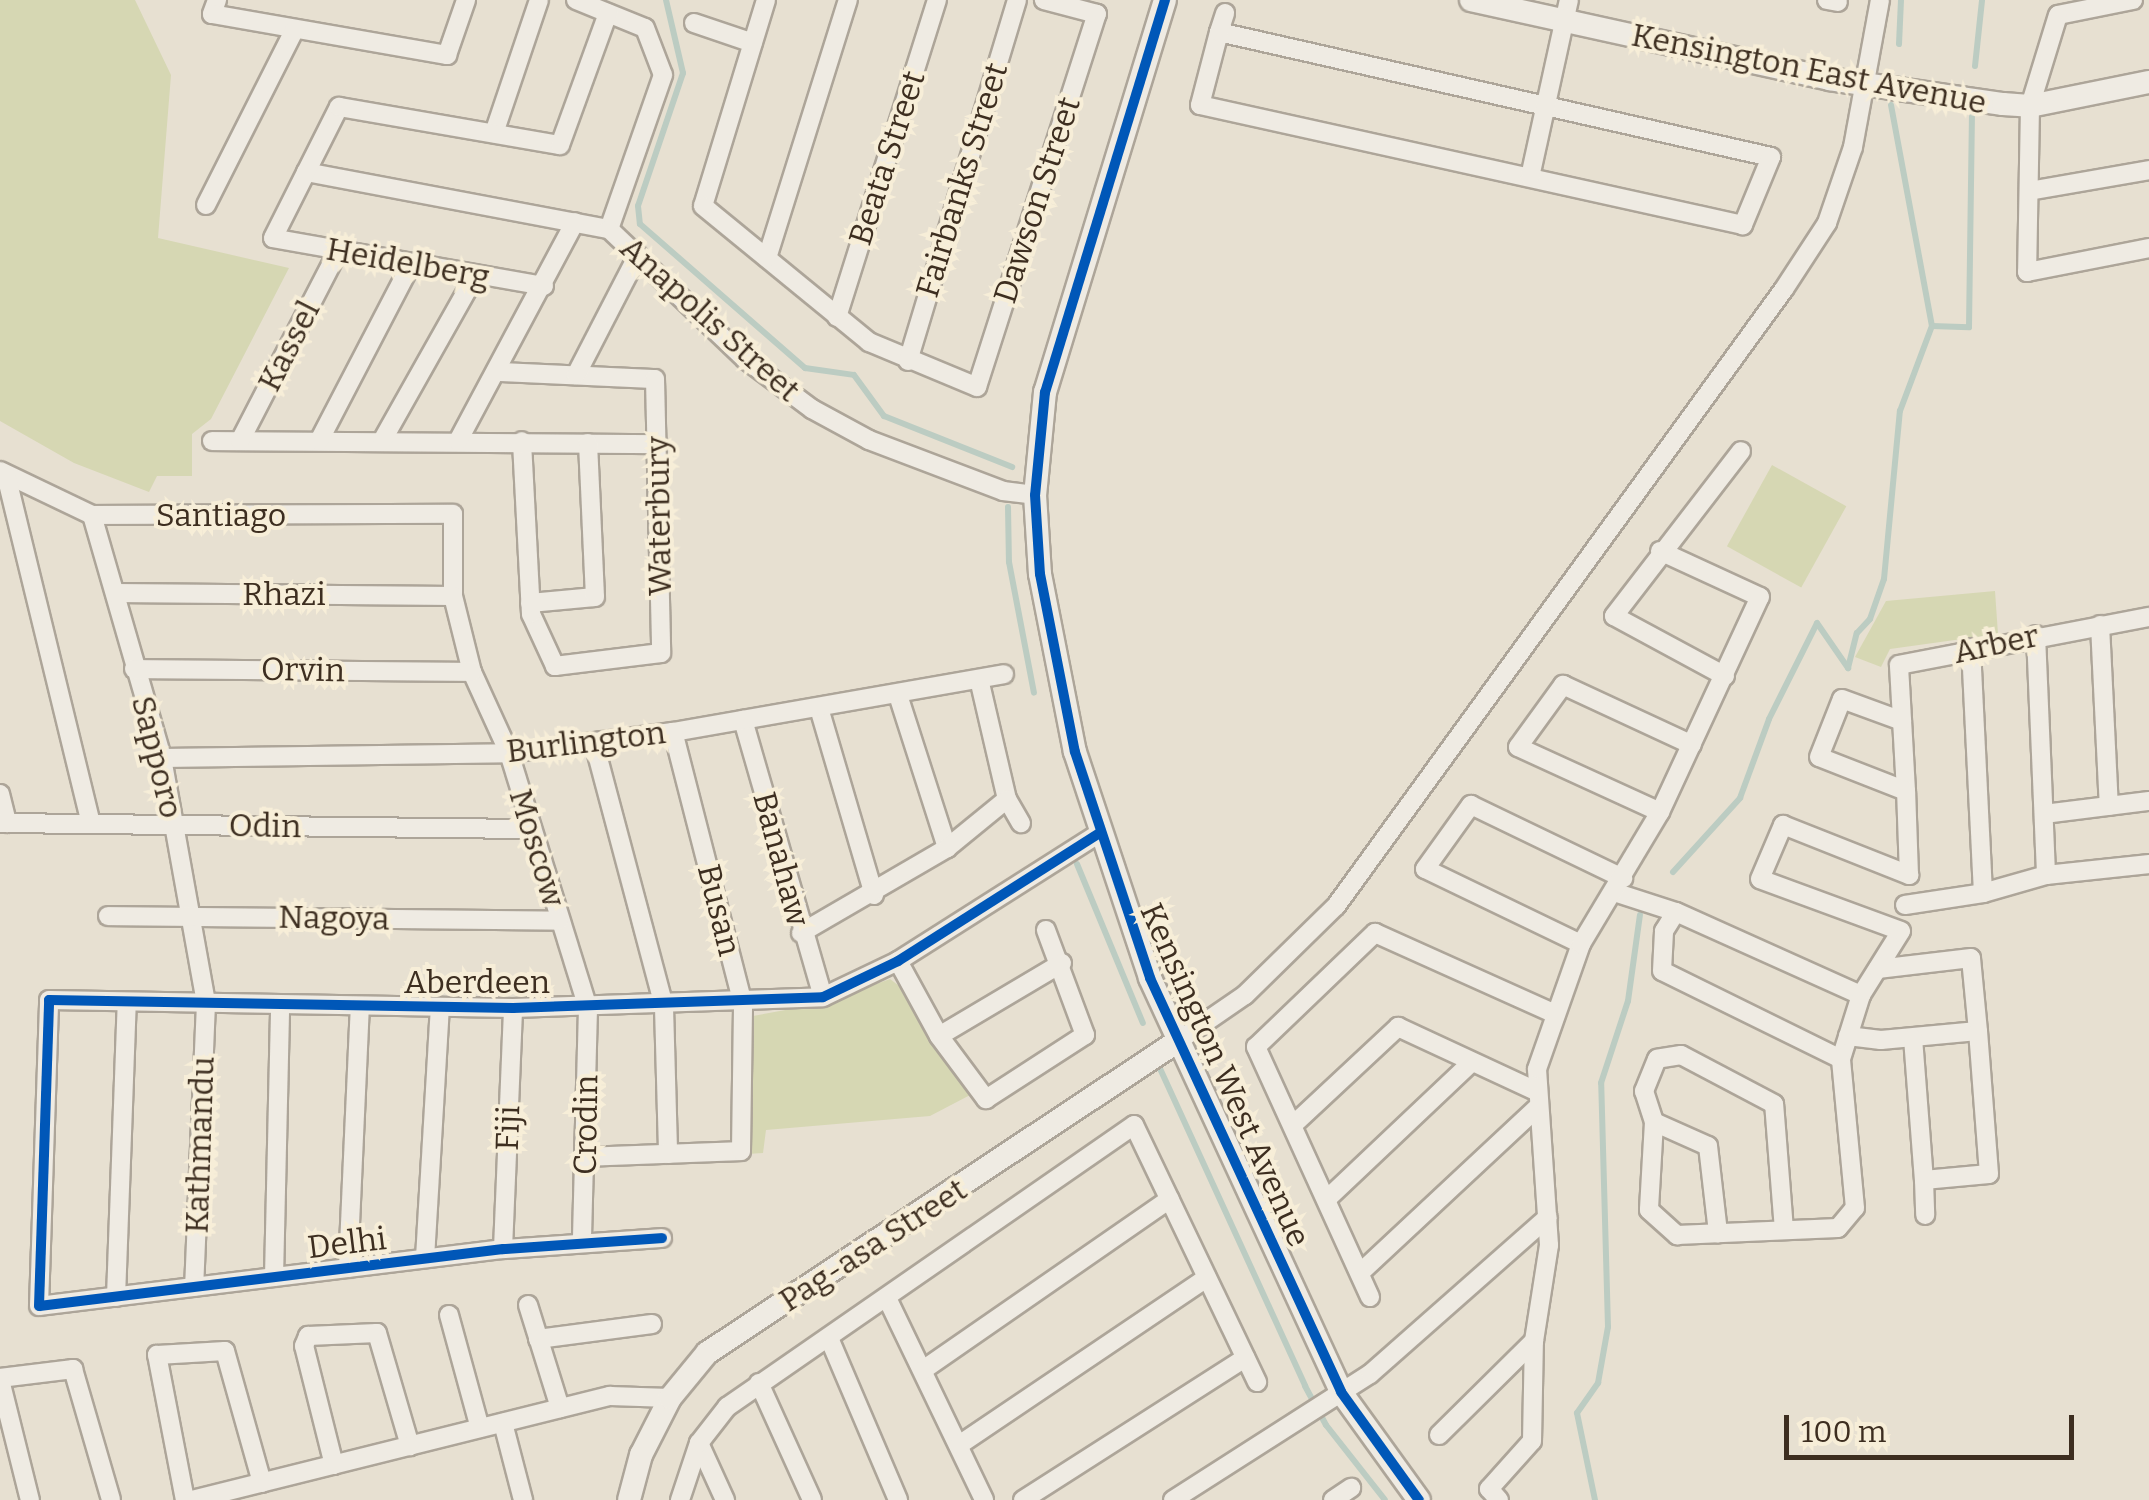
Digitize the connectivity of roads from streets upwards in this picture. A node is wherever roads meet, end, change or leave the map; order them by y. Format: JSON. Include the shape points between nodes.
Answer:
{"nodes":[{"id":1,"x":217,"y":0,"type":"edge"},
{"id":2,"x":466,"y":0,"type":"edge"},
{"id":3,"x":538,"y":0,"type":"edge"},
{"id":4,"x":576,"y":0,"type":"edge"},
{"id":5,"x":766,"y":0,"type":"edge"},
{"id":6,"x":848,"y":0,"type":"edge"},
{"id":7,"x":937,"y":0,"type":"edge"},
{"id":8,"x":1017,"y":0,"type":"edge"},
{"id":9,"x":1044,"y":0,"type":"edge"},
{"id":10,"x":1166,"y":0,"type":"edge"},
{"id":11,"x":1470,"y":0,"type":"edge"},
{"id":12,"x":1880,"y":0,"type":"edge"},
{"id":13,"x":2133,"y":0,"type":"edge"},
{"id":14,"x":1566,"y":11,"type":"edge"},
{"id":15,"x":608,"y":13,"type":"junction"},
{"id":16,"x":1225,"y":13,"type":"dead end"},
{"id":17,"x":694,"y":23,"type":"dead end"},
{"id":18,"x":295,"y":29,"type":"junction"},
{"id":19,"x":1220,"y":32,"type":"junction"},
{"id":20,"x":753,"y":43,"type":"junction"},
{"id":21,"x":2149,"y":82,"type":"edge"},
{"id":22,"x":1869,"y":86,"type":"junction"},
{"id":23,"x":1544,"y":106,"type":"junction"},
{"id":24,"x":2030,"y":106,"type":"junction"},
{"id":25,"x":494,"y":134,"type":"junction"},
{"id":26,"x":2149,"y":170,"type":"edge"},
{"id":27,"x":306,"y":172,"type":"junction"},
{"id":28,"x":1530,"y":177,"type":"junction"},
{"id":29,"x":2029,"y":192,"type":"junction"},
{"id":30,"x":206,"y":205,"type":"dead end"},
{"id":31,"x":575,"y":222,"type":"junction"},
{"id":32,"x":609,"y":229,"type":"junction"},
{"id":33,"x":2149,"y":248,"type":"edge"},
{"id":34,"x":338,"y":251,"type":"junction"},
{"id":35,"x":638,"y":255,"type":"junction"},
{"id":36,"x":767,"y":258,"type":"junction"},
{"id":37,"x":411,"y":264,"type":"junction"},
{"id":38,"x":475,"y":276,"type":"junction"},
{"id":39,"x":544,"y":286,"type":"junction"},
{"id":40,"x":837,"y":317,"type":"junction"},
{"id":41,"x":908,"y":361,"type":"junction"},
{"id":42,"x":499,"y":372,"type":"junction"},
{"id":43,"x":576,"y":375,"type":"junction"},
{"id":44,"x":212,"y":441,"type":"dead end"},
{"id":45,"x":240,"y":441,"type":"junction"},
{"id":46,"x":319,"y":441,"type":"junction"},
{"id":47,"x":382,"y":441,"type":"junction"},
{"id":48,"x":458,"y":441,"type":"junction"},
{"id":49,"x":522,"y":441,"type":"junction"},
{"id":50,"x":588,"y":443,"type":"junction"},
{"id":51,"x":658,"y":444,"type":"junction"},
{"id":52,"x":1742,"y":451,"type":"dead end"},
{"id":53,"x":3,"y":473,"type":"edge"},
{"id":54,"x":1035,"y":496,"type":"junction"},
{"id":55,"x":453,"y":514,"type":"joint"},
{"id":56,"x":92,"y":516,"type":"junction"},
{"id":57,"x":1660,"y":551,"type":"junction"},
{"id":58,"x":115,"y":593,"type":"junction"},
{"id":59,"x":453,"y":596,"type":"junction"},
{"id":60,"x":530,"y":603,"type":"junction"},
{"id":61,"x":2149,"y":617,"type":"edge"},
{"id":62,"x":2100,"y":624,"type":"junction"},
{"id":63,"x":2036,"y":635,"type":"junction"},
{"id":64,"x":1971,"y":648,"type":"junction"},
{"id":65,"x":134,"y":669,"type":"junction"},
{"id":66,"x":472,"y":672,"type":"junction"},
{"id":67,"x":1004,"y":674,"type":"dead end"},
{"id":68,"x":1725,"y":676,"type":"junction"},
{"id":69,"x":979,"y":679,"type":"junction"},
{"id":70,"x":898,"y":696,"type":"junction"},
{"id":71,"x":820,"y":708,"type":"junction"},
{"id":72,"x":743,"y":720,"type":"junction"},
{"id":73,"x":1902,"y":721,"type":"junction"},
{"id":74,"x":673,"y":732,"type":"junction"},
{"id":75,"x":594,"y":743,"type":"junction"},
{"id":76,"x":1692,"y":745,"type":"junction"},
{"id":77,"x":509,"y":754,"type":"junction"},
{"id":78,"x":162,"y":758,"type":"junction"},
{"id":79,"x":1906,"y":791,"type":"junction"},
{"id":80,"x":0,"y":794,"type":"edge"},
{"id":81,"x":1007,"y":800,"type":"junction"},
{"id":82,"x":2149,"y":801,"type":"edge"},
{"id":83,"x":2109,"y":806,"type":"junction"},
{"id":84,"x":1660,"y":812,"type":"junction"},
{"id":85,"x":2044,"y":814,"type":"junction"},
{"id":86,"x":4,"y":823,"type":"edge"},
{"id":87,"x":1021,"y":823,"type":"dead end"},
{"id":88,"x":90,"y":824,"type":"junction"},
{"id":89,"x":174,"y":825,"type":"junction"},
{"id":90,"x":531,"y":829,"type":"junction"},
{"id":91,"x":1098,"y":834,"type":"junction"},
{"id":92,"x":946,"y":848,"type":"junction"},
{"id":93,"x":2149,"y":864,"type":"edge"},
{"id":94,"x":1909,"y":875,"type":"junction"},
{"id":95,"x":2046,"y":875,"type":"junction"},
{"id":96,"x":1618,"y":885,"type":"junction"},
{"id":97,"x":1983,"y":893,"type":"junction"},
{"id":98,"x":874,"y":895,"type":"junction"},
{"id":99,"x":1905,"y":905,"type":"junction"},
{"id":100,"x":1676,"y":912,"type":"junction"},
{"id":101,"x":191,"y":915,"type":"junction"},
{"id":102,"x":108,"y":916,"type":"dead end"},
{"id":103,"x":559,"y":922,"type":"junction"},
{"id":104,"x":1046,"y":930,"type":"dead end"},
{"id":105,"x":1901,"y":931,"type":"junction"},
{"id":106,"x":801,"y":933,"type":"junction"},
{"id":107,"x":1581,"y":944,"type":"junction"},
{"id":108,"x":898,"y":962,"type":"junction"},
{"id":109,"x":1062,"y":963,"type":"junction"},
{"id":110,"x":1878,"y":969,"type":"junction"},
{"id":111,"x":1861,"y":995,"type":"junction"},
{"id":112,"x":823,"y":997,"type":"junction"},
{"id":113,"x":127,"y":1003,"type":"junction"},
{"id":114,"x":206,"y":1003,"type":"junction"},
{"id":115,"x":280,"y":1004,"type":"junction"},
{"id":116,"x":743,"y":1004,"type":"junction"},
{"id":117,"x":360,"y":1006,"type":"junction"},
{"id":118,"x":440,"y":1007,"type":"junction"},
{"id":119,"x":664,"y":1007,"type":"junction"},
{"id":120,"x":513,"y":1008,"type":"junction"},
{"id":121,"x":588,"y":1008,"type":"junction"},
{"id":122,"x":1555,"y":1014,"type":"junction"},
{"id":123,"x":1978,"y":1031,"type":"junction"},
{"id":124,"x":939,"y":1036,"type":"junction"},
{"id":125,"x":1848,"y":1036,"type":"junction"},
{"id":126,"x":1914,"y":1038,"type":"junction"},
{"id":127,"x":1178,"y":1041,"type":"junction"},
{"id":128,"x":1841,"y":1059,"type":"junction"},
{"id":129,"x":1472,"y":1062,"type":"junction"},
{"id":130,"x":1537,"y":1099,"type":"junction"},
{"id":131,"x":1654,"y":1122,"type":"junction"},
{"id":132,"x":1293,"y":1125,"type":"junction"},
{"id":133,"x":668,"y":1154,"type":"junction"},
{"id":134,"x":585,"y":1157,"type":"junction"},
{"id":135,"x":1924,"y":1180,"type":"junction"},
{"id":136,"x":1328,"y":1199,"type":"junction"},
{"id":137,"x":1170,"y":1200,"type":"junction"},
{"id":138,"x":1925,"y":1214,"type":"dead end"},
{"id":139,"x":1548,"y":1216,"type":"junction"},
{"id":140,"x":1784,"y":1230,"type":"junction"},
{"id":141,"x":1718,"y":1233,"type":"junction"},
{"id":142,"x":662,"y":1238,"type":"dead end"},
{"id":143,"x":582,"y":1241,"type":"junction"},
{"id":144,"x":503,"y":1249,"type":"junction"},
{"id":145,"x":425,"y":1258,"type":"junction"},
{"id":146,"x":348,"y":1268,"type":"junction"},
{"id":147,"x":1361,"y":1272,"type":"junction"},
{"id":148,"x":274,"y":1277,"type":"junction"},
{"id":149,"x":1207,"y":1278,"type":"junction"},
{"id":150,"x":194,"y":1287,"type":"junction"},
{"id":151,"x":116,"y":1297,"type":"junction"},
{"id":152,"x":1370,"y":1297,"type":"dead end"},
{"id":153,"x":887,"y":1298,"type":"junction"},
{"id":154,"x":528,"y":1305,"type":"dead end"},
{"id":155,"x":39,"y":1306,"type":"joint"},
{"id":156,"x":449,"y":1315,"type":"dead end"},
{"id":157,"x":652,"y":1324,"type":"dead end"},
{"id":158,"x":830,"y":1338,"type":"junction"},
{"id":159,"x":538,"y":1339,"type":"junction"},
{"id":160,"x":1534,"y":1342,"type":"junction"},
{"id":161,"x":1246,"y":1358,"type":"junction"},
{"id":162,"x":923,"y":1370,"type":"junction"},
{"id":163,"x":0,"y":1379,"type":"edge"},
{"id":164,"x":1257,"y":1382,"type":"dead end"},
{"id":165,"x":760,"y":1383,"type":"junction"},
{"id":166,"x":1341,"y":1392,"type":"junction"},
{"id":167,"x":670,"y":1398,"type":"junction"},
{"id":168,"x":560,"y":1408,"type":"junction"},
{"id":169,"x":503,"y":1422,"type":"junction"},
{"id":170,"x":480,"y":1428,"type":"junction"},
{"id":171,"x":1438,"y":1434,"type":"dead end"},
{"id":172,"x":699,"y":1443,"type":"junction"},
{"id":173,"x":958,"y":1445,"type":"junction"},
{"id":174,"x":410,"y":1446,"type":"junction"},
{"id":175,"x":334,"y":1465,"type":"junction"},
{"id":176,"x":262,"y":1482,"type":"junction"},
{"id":177,"x":1351,"y":1488,"type":"dead end"},
{"id":178,"x":30,"y":1500,"type":"edge"},
{"id":179,"x":112,"y":1500,"type":"edge"},
{"id":180,"x":188,"y":1500,"type":"edge"},
{"id":181,"x":524,"y":1500,"type":"edge"},
{"id":182,"x":630,"y":1500,"type":"edge"},
{"id":183,"x":680,"y":1500,"type":"edge"},
{"id":184,"x":725,"y":1500,"type":"edge"},
{"id":185,"x":812,"y":1500,"type":"edge"},
{"id":186,"x":898,"y":1500,"type":"edge"},
{"id":187,"x":984,"y":1500,"type":"edge"},
{"id":188,"x":1023,"y":1500,"type":"edge"},
{"id":189,"x":1173,"y":1500,"type":"edge"},
{"id":190,"x":1333,"y":1500,"type":"edge"},
{"id":191,"x":1419,"y":1500,"type":"edge"},
{"id":192,"x":1499,"y":1500,"type":"edge"}],
"edges":[{"from":1,"to":18,"type":"street","via":[[212,14]]},
{"from":2,"to":18,"type":"street","via":[[447,55]]},
{"from":3,"to":25,"type":"street"},
{"from":4,"to":15,"type":"street"},
{"from":5,"to":20,"type":"street"},
{"from":6,"to":36,"type":"street"},
{"from":7,"to":40,"type":"street","name":"Beata Street"},
{"from":8,"to":41,"type":"street","name":"Fairbanks Street"},
{"from":9,"to":41,"type":"street","name":"Dawson Street","via":[[1097,14],[977,387]]},
{"from":10,"to":54,"type":"street","name":"Kensington West Avenue","via":[[1045,392]]},
{"from":11,"to":14,"type":"street","name":"Kensington East Avenue"},
{"from":12,"to":22,"type":"street"},
{"from":13,"to":24,"type":"street","via":[[2058,15]]},
{"from":14,"to":22,"type":"street","name":"Kensington East Avenue"},
{"from":14,"to":23,"type":"street"},
{"from":15,"to":25,"type":"street","via":[[560,145]]},
{"from":15,"to":32,"type":"street","via":[[645,28],[663,75]]},
{"from":16,"to":19,"type":"street"},
{"from":17,"to":20,"type":"street"},
{"from":18,"to":30,"type":"street"},
{"from":19,"to":23,"type":"street"},
{"from":19,"to":28,"type":"street","via":[[1200,106]]},
{"from":20,"to":36,"type":"street","via":[[703,206]]},
{"from":21,"to":24,"type":"street","name":"Kensington East Avenue"},
{"from":22,"to":24,"type":"street","name":"Kensington East Avenue"},
{"from":22,"to":127,"type":"street","via":[[1827,223],[1579,576],[1336,906],[1244,994]]},
{"from":23,"to":28,"type":"street"},
{"from":23,"to":28,"type":"street","via":[[1771,156],[1743,224]]},
{"from":24,"to":29,"type":"street"},
{"from":25,"to":27,"type":"street","via":[[339,107]]},
{"from":26,"to":29,"type":"street"},
{"from":27,"to":31,"type":"street"},
{"from":27,"to":34,"type":"street","name":"Heidelberg","via":[[273,238]]},
{"from":29,"to":33,"type":"street","via":[[2027,272]]},
{"from":31,"to":32,"type":"street"},
{"from":31,"to":39,"type":"street"},
{"from":32,"to":35,"type":"street","name":"Anapolis Street"},
{"from":34,"to":37,"type":"street","name":"Heidelberg"},
{"from":34,"to":45,"type":"street","name":"Kassel"},
{"from":35,"to":43,"type":"street"},
{"from":35,"to":54,"type":"street","name":"Anapolis Street","via":[[745,358],[812,410],[869,440]]},
{"from":36,"to":40,"type":"street"},
{"from":37,"to":38,"type":"street","name":"Heidelberg"},
{"from":37,"to":46,"type":"street"},
{"from":38,"to":39,"type":"street","name":"Heidelberg"},
{"from":38,"to":47,"type":"street"},
{"from":39,"to":42,"type":"street"},
{"from":40,"to":41,"type":"street"},
{"from":42,"to":43,"type":"street"},
{"from":42,"to":48,"type":"street"},
{"from":43,"to":51,"type":"street","name":"Waterbury","via":[[655,379]]},
{"from":44,"to":45,"type":"street"},
{"from":45,"to":46,"type":"street"},
{"from":46,"to":47,"type":"street"},
{"from":47,"to":48,"type":"street"},
{"from":48,"to":49,"type":"street"},
{"from":49,"to":50,"type":"street"},
{"from":49,"to":60,"type":"street"},
{"from":50,"to":51,"type":"street"},
{"from":50,"to":60,"type":"street","via":[[595,597]]},
{"from":51,"to":60,"type":"street","name":"Waterbury","via":[[661,653],[555,666]]},
{"from":52,"to":57,"type":"street"},
{"from":53,"to":56,"type":"street","name":"Santiago"},
{"from":53,"to":88,"type":"street"},
{"from":54,"to":91,"type":"street","name":"Kensington West Avenue","via":[[1057,671]]},
{"from":55,"to":56,"type":"street","name":"Santiago"},
{"from":55,"to":59,"type":"street","name":"Moscow"},
{"from":56,"to":58,"type":"street","name":"Sapporo"},
{"from":57,"to":68,"type":"street","via":[[1760,596]]},
{"from":57,"to":68,"type":"street","via":[[1614,616]]},
{"from":58,"to":59,"type":"street","name":"Rhazi"},
{"from":58,"to":65,"type":"street","name":"Sapporo"},
{"from":59,"to":66,"type":"street","name":"Moscow"},
{"from":61,"to":62,"type":"street","name":"Arber"},
{"from":62,"to":63,"type":"street","name":"Arber"},
{"from":62,"to":83,"type":"street"},
{"from":63,"to":64,"type":"street","name":"Arber"},
{"from":63,"to":85,"type":"street"},
{"from":64,"to":73,"type":"street","name":"Arber","via":[[1899,666]]},
{"from":64,"to":97,"type":"street"},
{"from":65,"to":66,"type":"street","name":"Orvin"},
{"from":65,"to":78,"type":"street","name":"Sapporo"},
{"from":66,"to":77,"type":"street","name":"Moscow"},
{"from":67,"to":69,"type":"street","name":"Burlington"},
{"from":68,"to":76,"type":"street"},
{"from":69,"to":70,"type":"street","name":"Burlington"},
{"from":69,"to":81,"type":"street"},
{"from":70,"to":71,"type":"street","name":"Burlington"},
{"from":70,"to":92,"type":"street"},
{"from":71,"to":72,"type":"street","name":"Burlington"},
{"from":71,"to":98,"type":"street"},
{"from":72,"to":74,"type":"street","name":"Burlington"},
{"from":72,"to":106,"type":"street","name":"Banahaw"},
{"from":73,"to":79,"type":"street"},
{"from":73,"to":79,"type":"street","via":[[1842,699],[1819,757]]},
{"from":74,"to":75,"type":"street","name":"Burlington"},
{"from":74,"to":116,"type":"street","name":"Busan"},
{"from":75,"to":77,"type":"street","name":"Burlington"},
{"from":75,"to":119,"type":"street"},
{"from":76,"to":84,"type":"street"},
{"from":76,"to":84,"type":"street","via":[[1562,686],[1518,747]]},
{"from":77,"to":78,"type":"street","name":"Burlington"},
{"from":77,"to":90,"type":"street","name":"Moscow"},
{"from":78,"to":89,"type":"street","name":"Sapporo"},
{"from":79,"to":94,"type":"street"},
{"from":80,"to":86,"type":"street"},
{"from":81,"to":87,"type":"street"},
{"from":81,"to":92,"type":"street"},
{"from":82,"to":83,"type":"street"},
{"from":83,"to":85,"type":"street"},
{"from":84,"to":96,"type":"street"},
{"from":85,"to":95,"type":"street"},
{"from":86,"to":88,"type":"street","name":"Odin"},
{"from":88,"to":89,"type":"street","name":"Odin"},
{"from":89,"to":90,"type":"street","name":"Odin"},
{"from":89,"to":101,"type":"street","name":"Sapporo"},
{"from":90,"to":103,"type":"street","name":"Moscow"},
{"from":91,"to":108,"type":"street","name":"Aberdeen"},
{"from":91,"to":127,"type":"street","name":"Kensington West Avenue"},
{"from":92,"to":98,"type":"street"},
{"from":93,"to":95,"type":"street"},
{"from":94,"to":99,"type":"street"},
{"from":94,"to":105,"type":"street","via":[[1782,824],[1760,879]]},
{"from":95,"to":97,"type":"street"},
{"from":96,"to":100,"type":"street"},
{"from":96,"to":107,"type":"street"},
{"from":96,"to":107,"type":"street","via":[[1471,805],[1425,869]]},
{"from":97,"to":99,"type":"street"},
{"from":98,"to":106,"type":"street"},
{"from":99,"to":105,"type":"street"},
{"from":100,"to":111,"type":"street"},
{"from":100,"to":128,"type":"street","via":[[1664,932],[1662,971]]},
{"from":101,"to":102,"type":"street","name":"Nagoya"},
{"from":101,"to":103,"type":"street","name":"Nagoya"},
{"from":101,"to":114,"type":"street","name":"Sapporo"},
{"from":103,"to":121,"type":"street","name":"Moscow"},
{"from":104,"to":109,"type":"street"},
{"from":105,"to":110,"type":"street"},
{"from":106,"to":112,"type":"street","name":"Banahaw"},
{"from":107,"to":122,"type":"street"},
{"from":108,"to":112,"type":"street","name":"Aberdeen"},
{"from":108,"to":124,"type":"street"},
{"from":109,"to":124,"type":"street"},
{"from":109,"to":124,"type":"street","via":[[1085,1035],[986,1099]]},
{"from":110,"to":111,"type":"street"},
{"from":110,"to":123,"type":"street","via":[[1971,958]]},
{"from":111,"to":125,"type":"street"},
{"from":112,"to":116,"type":"street","name":"Aberdeen"},
{"from":113,"to":114,"type":"street","name":"Aberdeen"},
{"from":113,"to":151,"type":"street"},
{"from":113,"to":155,"type":"street","name":"Aberdeen","via":[[50,1000]]},
{"from":114,"to":115,"type":"street","name":"Aberdeen"},
{"from":114,"to":150,"type":"street","name":"Kathmandu"},
{"from":115,"to":117,"type":"street","name":"Aberdeen"},
{"from":115,"to":148,"type":"street"},
{"from":116,"to":119,"type":"street","name":"Aberdeen"},
{"from":116,"to":133,"type":"street","name":"Busan","via":[[741,1151]]},
{"from":117,"to":118,"type":"street","name":"Aberdeen"},
{"from":117,"to":146,"type":"street"},
{"from":118,"to":120,"type":"street","name":"Aberdeen"},
{"from":118,"to":145,"type":"street"},
{"from":119,"to":121,"type":"street","name":"Aberdeen"},
{"from":119,"to":133,"type":"street"},
{"from":120,"to":121,"type":"street","name":"Aberdeen"},
{"from":120,"to":144,"type":"street","name":"Fiji"},
{"from":121,"to":134,"type":"street","name":"Crodin"},
{"from":122,"to":130,"type":"street"},
{"from":122,"to":132,"type":"street","via":[[1375,933],[1256,1047]]},
{"from":123,"to":126,"type":"street"},
{"from":123,"to":135,"type":"street","via":[[1990,1174]]},
{"from":125,"to":126,"type":"street"},
{"from":125,"to":128,"type":"street"},
{"from":126,"to":135,"type":"street"},
{"from":127,"to":166,"type":"street","name":"Kensington West Avenue"},
{"from":127,"to":167,"type":"street","name":"Pag-asa Street","via":[[707,1353]]},
{"from":128,"to":140,"type":"street","via":[[1856,1208],[1838,1228]]},
{"from":129,"to":130,"type":"street"},
{"from":129,"to":132,"type":"street","via":[[1398,1028]]},
{"from":129,"to":136,"type":"street"},
{"from":130,"to":139,"type":"street"},
{"from":130,"to":147,"type":"street"},
{"from":131,"to":140,"type":"street","via":[[1644,1091],[1657,1059],[1681,1055],[1774,1104]]},
{"from":131,"to":141,"type":"street","via":[[1708,1146]]},
{"from":131,"to":141,"type":"street","via":[[1649,1210],[1677,1235]]},
{"from":132,"to":136,"type":"street"},
{"from":133,"to":134,"type":"street"},
{"from":134,"to":143,"type":"street","name":"Crodin"},
{"from":135,"to":138,"type":"street"},
{"from":136,"to":147,"type":"street"},
{"from":137,"to":149,"type":"street"},
{"from":137,"to":153,"type":"street","via":[[1134,1125]]},
{"from":137,"to":162,"type":"street"},
{"from":139,"to":160,"type":"street"},
{"from":139,"to":166,"type":"street"},
{"from":140,"to":141,"type":"street"},
{"from":142,"to":143,"type":"street","name":"Delhi"},
{"from":143,"to":144,"type":"street","name":"Delhi"},
{"from":144,"to":145,"type":"street","name":"Delhi"},
{"from":145,"to":146,"type":"street","name":"Delhi"},
{"from":146,"to":148,"type":"street","name":"Delhi"},
{"from":147,"to":152,"type":"street"},
{"from":148,"to":150,"type":"street","name":"Delhi"},
{"from":149,"to":161,"type":"street"},
{"from":149,"to":173,"type":"street"},
{"from":150,"to":151,"type":"street","name":"Delhi"},
{"from":151,"to":155,"type":"street","name":"Delhi"},
{"from":153,"to":158,"type":"street"},
{"from":153,"to":162,"type":"street"},
{"from":154,"to":159,"type":"street"},
{"from":156,"to":170,"type":"street"},
{"from":157,"to":159,"type":"street"},
{"from":158,"to":165,"type":"street"},
{"from":158,"to":186,"type":"street"},
{"from":159,"to":168,"type":"street"},
{"from":160,"to":171,"type":"street"},
{"from":160,"to":192,"type":"street","via":[[1532,1441],[1489,1489]]},
{"from":161,"to":164,"type":"street"},
{"from":161,"to":188,"type":"street"},
{"from":162,"to":173,"type":"street"},
{"from":163,"to":178,"type":"street"},
{"from":163,"to":179,"type":"street","via":[[73,1369]]},
{"from":165,"to":172,"type":"street","via":[[726,1406]]},
{"from":165,"to":185,"type":"street"},
{"from":166,"to":189,"type":"street"},
{"from":166,"to":191,"type":"street","name":"Kensington West Avenue"},
{"from":167,"to":168,"type":"street","via":[[610,1396]]},
{"from":167,"to":182,"type":"street","name":"Pag-asa Street","via":[[640,1455]]},
{"from":168,"to":169,"type":"street"},
{"from":169,"to":170,"type":"street"},
{"from":169,"to":181,"type":"street"},
{"from":170,"to":174,"type":"street"},
{"from":172,"to":183,"type":"street"},
{"from":172,"to":184,"type":"street"},
{"from":173,"to":187,"type":"street"},
{"from":174,"to":175,"type":"street"},
{"from":174,"to":175,"type":"street","via":[[377,1333],[308,1336],[304,1346]]},
{"from":175,"to":176,"type":"street"},
{"from":176,"to":180,"type":"street"},
{"from":176,"to":180,"type":"street","via":[[225,1352],[157,1355]]},
{"from":177,"to":190,"type":"street"}]}
